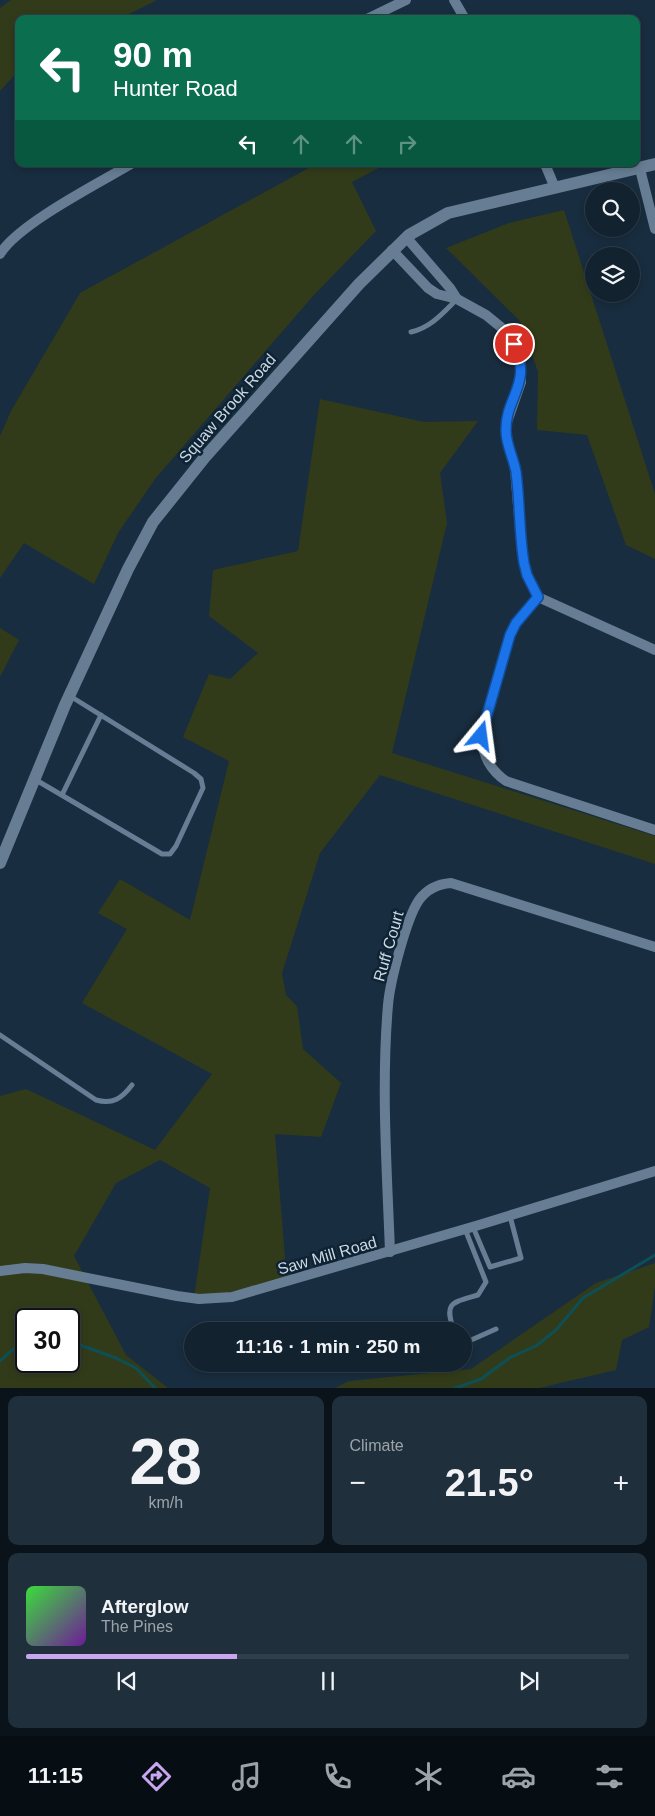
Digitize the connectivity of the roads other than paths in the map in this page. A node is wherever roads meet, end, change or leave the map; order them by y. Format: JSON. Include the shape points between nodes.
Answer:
{"nodes":[{"id":1,"x":406,"y":0,"type":"edge"},
{"id":2,"x":454,"y":0,"type":"edge"},
{"id":3,"x":375,"y":15,"type":"edge"},
{"id":4,"x":463,"y":15,"type":"edge"},
{"id":5,"x":655,"y":164,"type":"edge"},
{"id":6,"x":126,"y":167,"type":"edge"},
{"id":7,"x":546,"y":167,"type":"edge"},
{"id":8,"x":640,"y":169,"type":"junction"},
{"id":9,"x":555,"y":188,"type":"junction"},
{"id":10,"x":655,"y":229,"type":"edge"},
{"id":11,"x":406,"y":237,"type":"junction"},
{"id":12,"x":392,"y":250,"type":"junction"},
{"id":13,"x":0,"y":254,"type":"edge"},
{"id":14,"x":457,"y":299,"type":"junction"},
{"id":15,"x":411,"y":332,"type":"dead end"},
{"id":16,"x":538,"y":597,"type":"junction"},
{"id":17,"x":655,"y":650,"type":"edge"},
{"id":18,"x":69,"y":695,"type":"junction"},
{"id":19,"x":101,"y":715,"type":"junction"},
{"id":20,"x":34,"y":779,"type":"junction"},
{"id":21,"x":62,"y":795,"type":"junction"},
{"id":22,"x":655,"y":830,"type":"edge"},
{"id":23,"x":0,"y":864,"type":"edge"},
{"id":24,"x":655,"y":947,"type":"edge"},
{"id":25,"x":0,"y":1035,"type":"edge"},
{"id":26,"x":132,"y":1085,"type":"dead end"},
{"id":27,"x":655,"y":1171,"type":"edge"},
{"id":28,"x":510,"y":1215,"type":"junction"},
{"id":29,"x":469,"y":1228,"type":"junction"},
{"id":30,"x":390,"y":1252,"type":"junction"},
{"id":31,"x":0,"y":1270,"type":"edge"},
{"id":32,"x":451,"y":1322,"type":"edge"},
{"id":33,"x":496,"y":1329,"type":"dead end"},
{"id":34,"x":472,"y":1340,"type":"edge"}],
"edges":[{"from":1,"to":3,"type":"street"},
{"from":2,"to":4,"type":"street"},
{"from":5,"to":8,"type":"street","name":"Squaw Brook Road"},
{"from":6,"to":13,"type":"street","via":[[35,222],[11,240]]},
{"from":7,"to":9,"type":"street"},
{"from":8,"to":9,"type":"street","name":"Squaw Brook Road"},
{"from":8,"to":10,"type":"street"},
{"from":9,"to":11,"type":"street","name":"Squaw Brook Road","via":[[448,213]]},
{"from":11,"to":12,"type":"street","name":"Squaw Brook Road"},
{"from":11,"to":14,"type":"street"},
{"from":12,"to":14,"type":"street","via":[[428,288]]},
{"from":12,"to":18,"type":"street","name":"Squaw Brook Road","via":[[304,344],[153,522]]},
{"from":14,"to":15,"type":"lane","via":[[433,322]]},
{"from":14,"to":16,"type":"street","via":[[486,315],[507,332],[520,356],[521,382],[506,433],[516,470],[524,560],[527,575]]},
{"from":16,"to":17,"type":"street"},
{"from":16,"to":22,"type":"street","via":[[510,635],[481,736],[482,750],[488,763],[494,773],[506,781]]},
{"from":18,"to":19,"type":"lane"},
{"from":18,"to":20,"type":"street","name":"Squaw Brook Road"},
{"from":19,"to":21,"type":"lane"},
{"from":19,"to":21,"type":"lane","via":[[202,779],[203,788],[176,846],[170,854],[162,854]]},
{"from":20,"to":21,"type":"lane"},
{"from":20,"to":23,"type":"street","name":"Squaw Brook Road"},
{"from":24,"to":30,"type":"street","name":"Ruff Court","via":[[451,883],[434,887],[419,900],[403,941],[388,1004],[385,1133]]},
{"from":25,"to":26,"type":"lane","via":[[96,1100],[114,1102]]},
{"from":27,"to":28,"type":"street","name":"Saw Mill Road"},
{"from":28,"to":29,"type":"street","name":"Saw Mill Road"},
{"from":28,"to":29,"type":"lane","via":[[521,1258],[490,1267]]},
{"from":29,"to":30,"type":"street","name":"Saw Mill Road"},
{"from":29,"to":32,"type":"lane","via":[[486,1282],[478,1295],[454,1302],[448,1314]]},
{"from":30,"to":31,"type":"street","name":"Saw Mill Road","via":[[258,1291],[218,1299],[177,1296],[43,1268]]},
{"from":33,"to":34,"type":"lane"}]}
